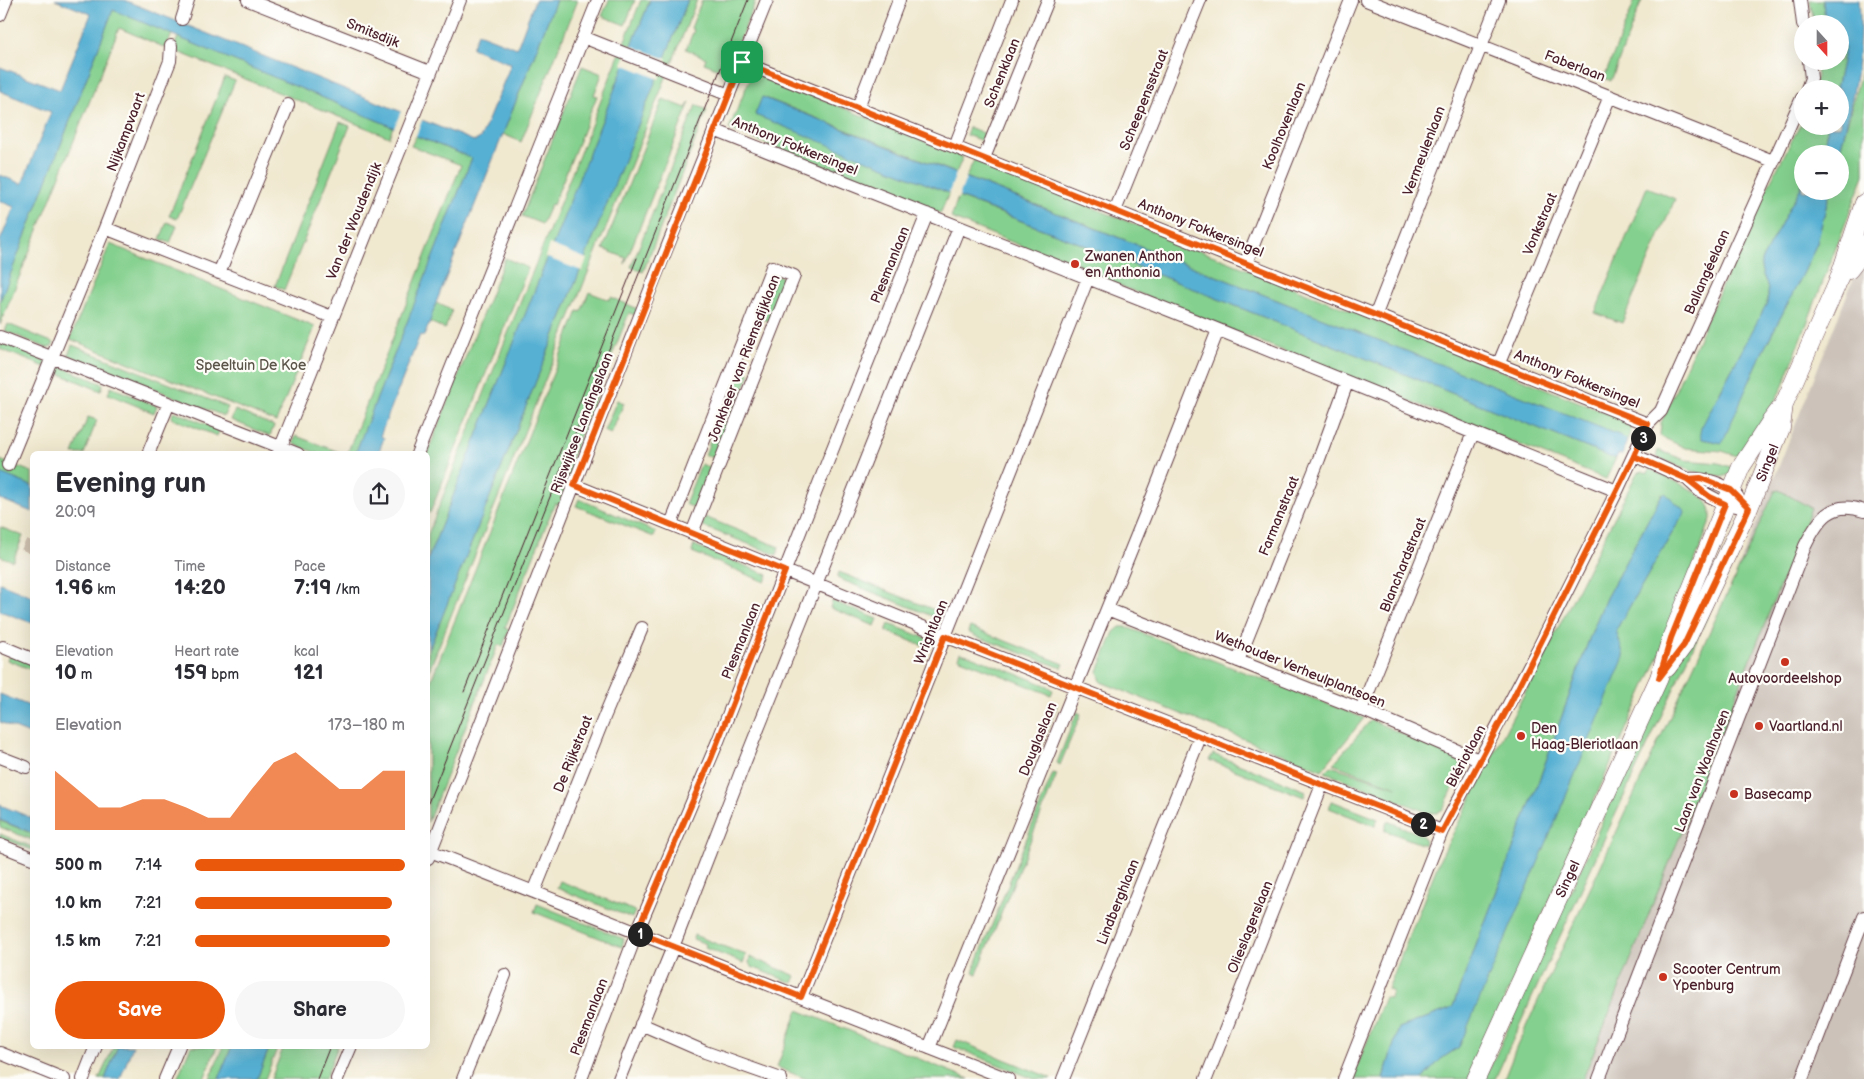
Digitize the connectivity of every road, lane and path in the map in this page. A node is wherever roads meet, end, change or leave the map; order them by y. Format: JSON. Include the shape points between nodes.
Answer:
{"nodes":[{"id":1,"x":188,"y":0,"type":"edge"},
{"id":2,"x":248,"y":0,"type":"edge"},
{"id":3,"x":460,"y":0,"type":"edge"},
{"id":4,"x":598,"y":0,"type":"edge"},
{"id":5,"x":767,"y":0,"type":"edge"},
{"id":6,"x":899,"y":0,"type":"edge"},
{"id":7,"x":1012,"y":0,"type":"edge"},
{"id":8,"x":1048,"y":0,"type":"edge"},
{"id":9,"x":1200,"y":0,"type":"edge"},
{"id":10,"x":1351,"y":0,"type":"edge"},
{"id":11,"x":1366,"y":0,"type":"edge"},
{"id":12,"x":1500,"y":0,"type":"edge"},
{"id":13,"x":1800,"y":0,"type":"edge"},
{"id":14,"x":1802,"y":15,"type":"edge"},
{"id":15,"x":182,"y":19,"type":"dead end"},
{"id":16,"x":583,"y":37,"type":"junction"},
{"id":17,"x":171,"y":46,"type":"dead end"},
{"id":18,"x":1481,"y":46,"type":"junction"},
{"id":19,"x":742,"y":62,"type":"junction"},
{"id":20,"x":430,"y":72,"type":"junction"},
{"id":21,"x":729,"y":95,"type":"junction"},
{"id":22,"x":1610,"y":96,"type":"junction"},
{"id":23,"x":288,"y":106,"type":"dead end"},
{"id":24,"x":858,"y":107,"type":"junction"},
{"id":25,"x":1794,"y":115,"type":"edge"},
{"id":26,"x":714,"y":130,"type":"junction"},
{"id":27,"x":955,"y":146,"type":"junction"},
{"id":28,"x":984,"y":158,"type":"junction"},
{"id":29,"x":1773,"y":161,"type":"junction"},
{"id":30,"x":1864,"y":203,"type":"edge"},
{"id":31,"x":1116,"y":210,"type":"junction"},
{"id":32,"x":927,"y":214,"type":"junction"},
{"id":33,"x":959,"y":227,"type":"junction"},
{"id":34,"x":105,"y":228,"type":"junction"},
{"id":35,"x":1864,"y":244,"type":"edge"},
{"id":36,"x":1246,"y":262,"type":"junction"},
{"id":37,"x":219,"y":273,"type":"junction"},
{"id":38,"x":1088,"y":278,"type":"junction"},
{"id":39,"x":1838,"y":284,"type":"junction"},
{"id":40,"x":1376,"y":314,"type":"junction"},
{"id":41,"x":332,"y":317,"type":"junction"},
{"id":42,"x":1218,"y":330,"type":"junction"},
{"id":43,"x":0,"y":338,"type":"edge"},
{"id":44,"x":52,"y":358,"type":"junction"},
{"id":45,"x":1499,"y":363,"type":"junction"},
{"id":46,"x":1347,"y":383,"type":"junction"},
{"id":47,"x":169,"y":403,"type":"junction"},
{"id":48,"x":1784,"y":404,"type":"junction"},
{"id":49,"x":1648,"y":424,"type":"junction"},
{"id":50,"x":1473,"y":433,"type":"junction"},
{"id":51,"x":279,"y":450,"type":"edge"},
{"id":52,"x":149,"y":451,"type":"edge"},
{"id":53,"x":418,"y":451,"type":"edge"},
{"id":54,"x":1634,"y":456,"type":"junction"},
{"id":55,"x":8,"y":465,"type":"dead end"},
{"id":56,"x":574,"y":485,"type":"junction"},
{"id":57,"x":1617,"y":491,"type":"junction"},
{"id":58,"x":1728,"y":497,"type":"junction"},
{"id":59,"x":1749,"y":508,"type":"junction"},
{"id":60,"x":1864,"y":511,"type":"edge"},
{"id":61,"x":671,"y":524,"type":"junction"},
{"id":62,"x":692,"y":533,"type":"junction"},
{"id":63,"x":785,"y":571,"type":"junction"},
{"id":64,"x":816,"y":584,"type":"junction"},
{"id":65,"x":1107,"y":609,"type":"junction"},
{"id":66,"x":642,"y":628,"type":"dead end"},
{"id":67,"x":945,"y":636,"type":"junction"},
{"id":68,"x":2,"y":647,"type":"dead end"},
{"id":69,"x":30,"y":658,"type":"edge"},
{"id":70,"x":1238,"y":661,"type":"junction"},
{"id":71,"x":1659,"y":678,"type":"junction"},
{"id":72,"x":1076,"y":686,"type":"junction"},
{"id":73,"x":1361,"y":710,"type":"junction"},
{"id":74,"x":1200,"y":737,"type":"junction"},
{"id":75,"x":0,"y":757,"type":"edge"},
{"id":76,"x":1481,"y":761,"type":"junction"},
{"id":77,"x":26,"y":767,"type":"dead end"},
{"id":78,"x":1322,"y":785,"type":"junction"},
{"id":79,"x":1442,"y":832,"type":"junction"},
{"id":80,"x":0,"y":845,"type":"edge"},
{"id":81,"x":430,"y":851,"type":"edge"},
{"id":82,"x":430,"y":854,"type":"edge"},
{"id":83,"x":30,"y":857,"type":"edge"},
{"id":84,"x":534,"y":892,"type":"junction"},
{"id":85,"x":1864,"y":917,"type":"edge"},
{"id":86,"x":637,"y":932,"type":"junction"},
{"id":87,"x":673,"y":947,"type":"junction"},
{"id":88,"x":505,"y":975,"type":"dead end"},
{"id":89,"x":801,"y":997,"type":"junction"},
{"id":90,"x":641,"y":1024,"type":"junction"},
{"id":91,"x":929,"y":1048,"type":"junction"},
{"id":92,"x":95,"y":1049,"type":"edge"},
{"id":93,"x":178,"y":1049,"type":"edge"},
{"id":94,"x":350,"y":1049,"type":"edge"},
{"id":95,"x":0,"y":1053,"type":"edge"},
{"id":96,"x":773,"y":1078,"type":"edge"},
{"id":97,"x":64,"y":1079,"type":"edge"},
{"id":98,"x":83,"y":1079,"type":"edge"},
{"id":99,"x":165,"y":1079,"type":"edge"},
{"id":100,"x":337,"y":1079,"type":"edge"},
{"id":101,"x":463,"y":1079,"type":"edge"},
{"id":102,"x":581,"y":1079,"type":"edge"},
{"id":103,"x":619,"y":1079,"type":"edge"},
{"id":104,"x":1008,"y":1079,"type":"edge"},
{"id":105,"x":1063,"y":1079,"type":"edge"},
{"id":106,"x":1206,"y":1079,"type":"edge"},
{"id":107,"x":1344,"y":1079,"type":"edge"},
{"id":108,"x":1476,"y":1079,"type":"edge"},
{"id":109,"x":1599,"y":1079,"type":"edge"},
{"id":110,"x":1802,"y":1079,"type":"edge"}],
"edges":[{"from":1,"to":15,"type":"street"},
{"from":2,"to":20,"type":"street","name":"Smitsdijk"},
{"from":3,"to":20,"type":"street","name":"Van der Woudendijk"},
{"from":4,"to":16,"type":"street"},
{"from":5,"to":19,"type":"street","name":"Rijswijkse Landingslaan"},
{"from":6,"to":24,"type":"street"},
{"from":7,"to":27,"type":"street","name":"Schenklaan"},
{"from":8,"to":28,"type":"street","name":"Schenklaan"},
{"from":9,"to":31,"type":"street","name":"Scheepensstraat"},
{"from":10,"to":36,"type":"street","name":"Koolhovenlaan"},
{"from":11,"to":18,"type":"street","name":"Faberlaan"},
{"from":12,"to":18,"type":"street","name":"Vermeulenlaan"},
{"from":13,"to":14,"type":"street"},
{"from":16,"to":21,"type":"street"},
{"from":16,"to":53,"type":"street"},
{"from":17,"to":34,"type":"street","name":"Nijkampvaart","via":[[170,61]]},
{"from":18,"to":22,"type":"street","name":"Faberlaan"},
{"from":18,"to":40,"type":"street","name":"Vermeulenlaan"},
{"from":19,"to":21,"type":"street","name":"Rijswijkse Landingslaan"},
{"from":19,"to":24,"type":"street","name":"Anthony Fokkersingel"},
{"from":20,"to":41,"type":"street","name":"Van der Woudendijk"},
{"from":21,"to":26,"type":"street","name":"Rijswijkse Landingslaan"},
{"from":22,"to":29,"type":"street","name":"Faberlaan"},
{"from":22,"to":45,"type":"street","name":"Vonkstraat"},
{"from":23,"to":37,"type":"street"},
{"from":24,"to":27,"type":"street","name":"Anthony Fokkersingel"},
{"from":25,"to":29,"type":"street","name":"Ballangéelaan"},
{"from":26,"to":32,"type":"street","name":"Anthony Fokkersingel"},
{"from":26,"to":56,"type":"street","name":"Rijswijkse Landingslaan"},
{"from":27,"to":28,"type":"street","name":"Anthony Fokkersingel"},
{"from":28,"to":31,"type":"street","name":"Anthony Fokkersingel"},
{"from":29,"to":49,"type":"street","name":"Ballangéelaan","via":[[1661,411]]},
{"from":30,"to":39,"type":"main road","name":"Singel"},
{"from":31,"to":36,"type":"street","name":"Anthony Fokkersingel"},
{"from":32,"to":33,"type":"street","name":"Anthony Fokkersingel"},
{"from":32,"to":63,"type":"street","name":"Plesmanlaan"},
{"from":33,"to":38,"type":"street","name":"Anthony Fokkersingel"},
{"from":33,"to":64,"type":"street"},
{"from":34,"to":37,"type":"street"},
{"from":34,"to":44,"type":"street","name":"Nijkampvaart"},
{"from":35,"to":39,"type":"main road","name":"Singel","via":[[1856,261]]},
{"from":36,"to":40,"type":"street","name":"Anthony Fokkersingel"},
{"from":37,"to":41,"type":"street"},
{"from":38,"to":42,"type":"street","name":"Anthony Fokkersingel"},
{"from":38,"to":67,"type":"street","name":"Wrightlaan"},
{"from":39,"to":48,"type":"main road","name":"Singel"},
{"from":40,"to":45,"type":"street","name":"Anthony Fokkersingel"},
{"from":41,"to":51,"type":"street","name":"Van der Woudendijk"},
{"from":42,"to":46,"type":"street","name":"Anthony Fokkersingel"},
{"from":42,"to":65,"type":"street","name":"Douglaslaan"},
{"from":43,"to":44,"type":"street"},
{"from":44,"to":47,"type":"street"},
{"from":44,"to":55,"type":"street","name":"Nijkampvaart"},
{"from":45,"to":49,"type":"street","name":"Anthony Fokkersingel"},
{"from":46,"to":50,"type":"street","name":"Anthony Fokkersingel"},
{"from":46,"to":70,"type":"street","name":"Farmanstraat"},
{"from":47,"to":51,"type":"street"},
{"from":47,"to":52,"type":"street"},
{"from":48,"to":58,"type":"main road","name":"Singel","via":[[1741,467]]},
{"from":48,"to":59,"type":"main road","name":"Singel","via":[[1781,428]]},
{"from":49,"to":54,"type":"street","name":"Ballangéelaan"},
{"from":50,"to":57,"type":"street","name":"Anthony Fokkersingel"},
{"from":50,"to":73,"type":"street","name":"Blanchardstraat"},
{"from":54,"to":57,"type":"street","name":"Blériotlaan"},
{"from":54,"to":58,"type":"street","via":[[1687,479],[1701,478]]},
{"from":56,"to":61,"type":"street"},
{"from":56,"to":81,"type":"street","name":"Rijswijkse Landingslaan"},
{"from":57,"to":76,"type":"street","name":"Blériotlaan"},
{"from":58,"to":59,"type":"street"},
{"from":58,"to":71,"type":"main road","name":"Singel","via":[[1671,638]]},
{"from":59,"to":71,"type":"main road","name":"Singel","via":[[1684,645]]},
{"from":60,"to":109,"type":"street","name":"Laan van Waalhaven","via":[[1842,508],[1829,512],[1816,524],[1805,546]]},
{"from":61,"to":62,"type":"street"},
{"from":61,"to":62,"type":"street","name":"Jonkheer van Riemsdijklaan","via":[[772,267],[794,276]]},
{"from":62,"to":63,"type":"street"},
{"from":63,"to":64,"type":"street"},
{"from":63,"to":86,"type":"street","name":"Plesmanlaan"},
{"from":64,"to":67,"type":"street"},
{"from":64,"to":87,"type":"street"},
{"from":65,"to":70,"type":"street","name":"Wethouder Verheulplantsoen"},
{"from":65,"to":72,"type":"street","name":"Douglaslaan"},
{"from":66,"to":84,"type":"street","name":"De Rijkstraat"},
{"from":67,"to":72,"type":"street"},
{"from":67,"to":89,"type":"street","name":"Wrightlaan"},
{"from":68,"to":69,"type":"street"},
{"from":70,"to":73,"type":"street","name":"Wethouder Verheulplantsoen"},
{"from":71,"to":108,"type":"main road","name":"Singel"},
{"from":72,"to":74,"type":"street"},
{"from":72,"to":91,"type":"street","name":"Douglaslaan"},
{"from":73,"to":76,"type":"street","name":"Wethouder Verheulplantsoen"},
{"from":74,"to":78,"type":"street"},
{"from":74,"to":105,"type":"street","name":"Lindberghlaan"},
{"from":75,"to":77,"type":"street"},
{"from":76,"to":79,"type":"street","name":"Blériotlaan"},
{"from":78,"to":79,"type":"street"},
{"from":78,"to":106,"type":"street","name":"Olieslagerslaan"},
{"from":79,"to":107,"type":"street","name":"Blériotlaan"},
{"from":80,"to":83,"type":"street"},
{"from":82,"to":84,"type":"street"},
{"from":84,"to":86,"type":"street"},
{"from":85,"to":110,"type":"street"},
{"from":86,"to":87,"type":"street"},
{"from":86,"to":102,"type":"street","name":"Plesmanlaan"},
{"from":87,"to":89,"type":"street"},
{"from":87,"to":90,"type":"street"},
{"from":88,"to":101,"type":"street"},
{"from":89,"to":91,"type":"street"},
{"from":90,"to":96,"type":"street"},
{"from":90,"to":103,"type":"street"},
{"from":91,"to":104,"type":"street"},
{"from":92,"to":98,"type":"street"},
{"from":93,"to":99,"type":"street"},
{"from":94,"to":100,"type":"street"},
{"from":95,"to":97,"type":"street"}]}
